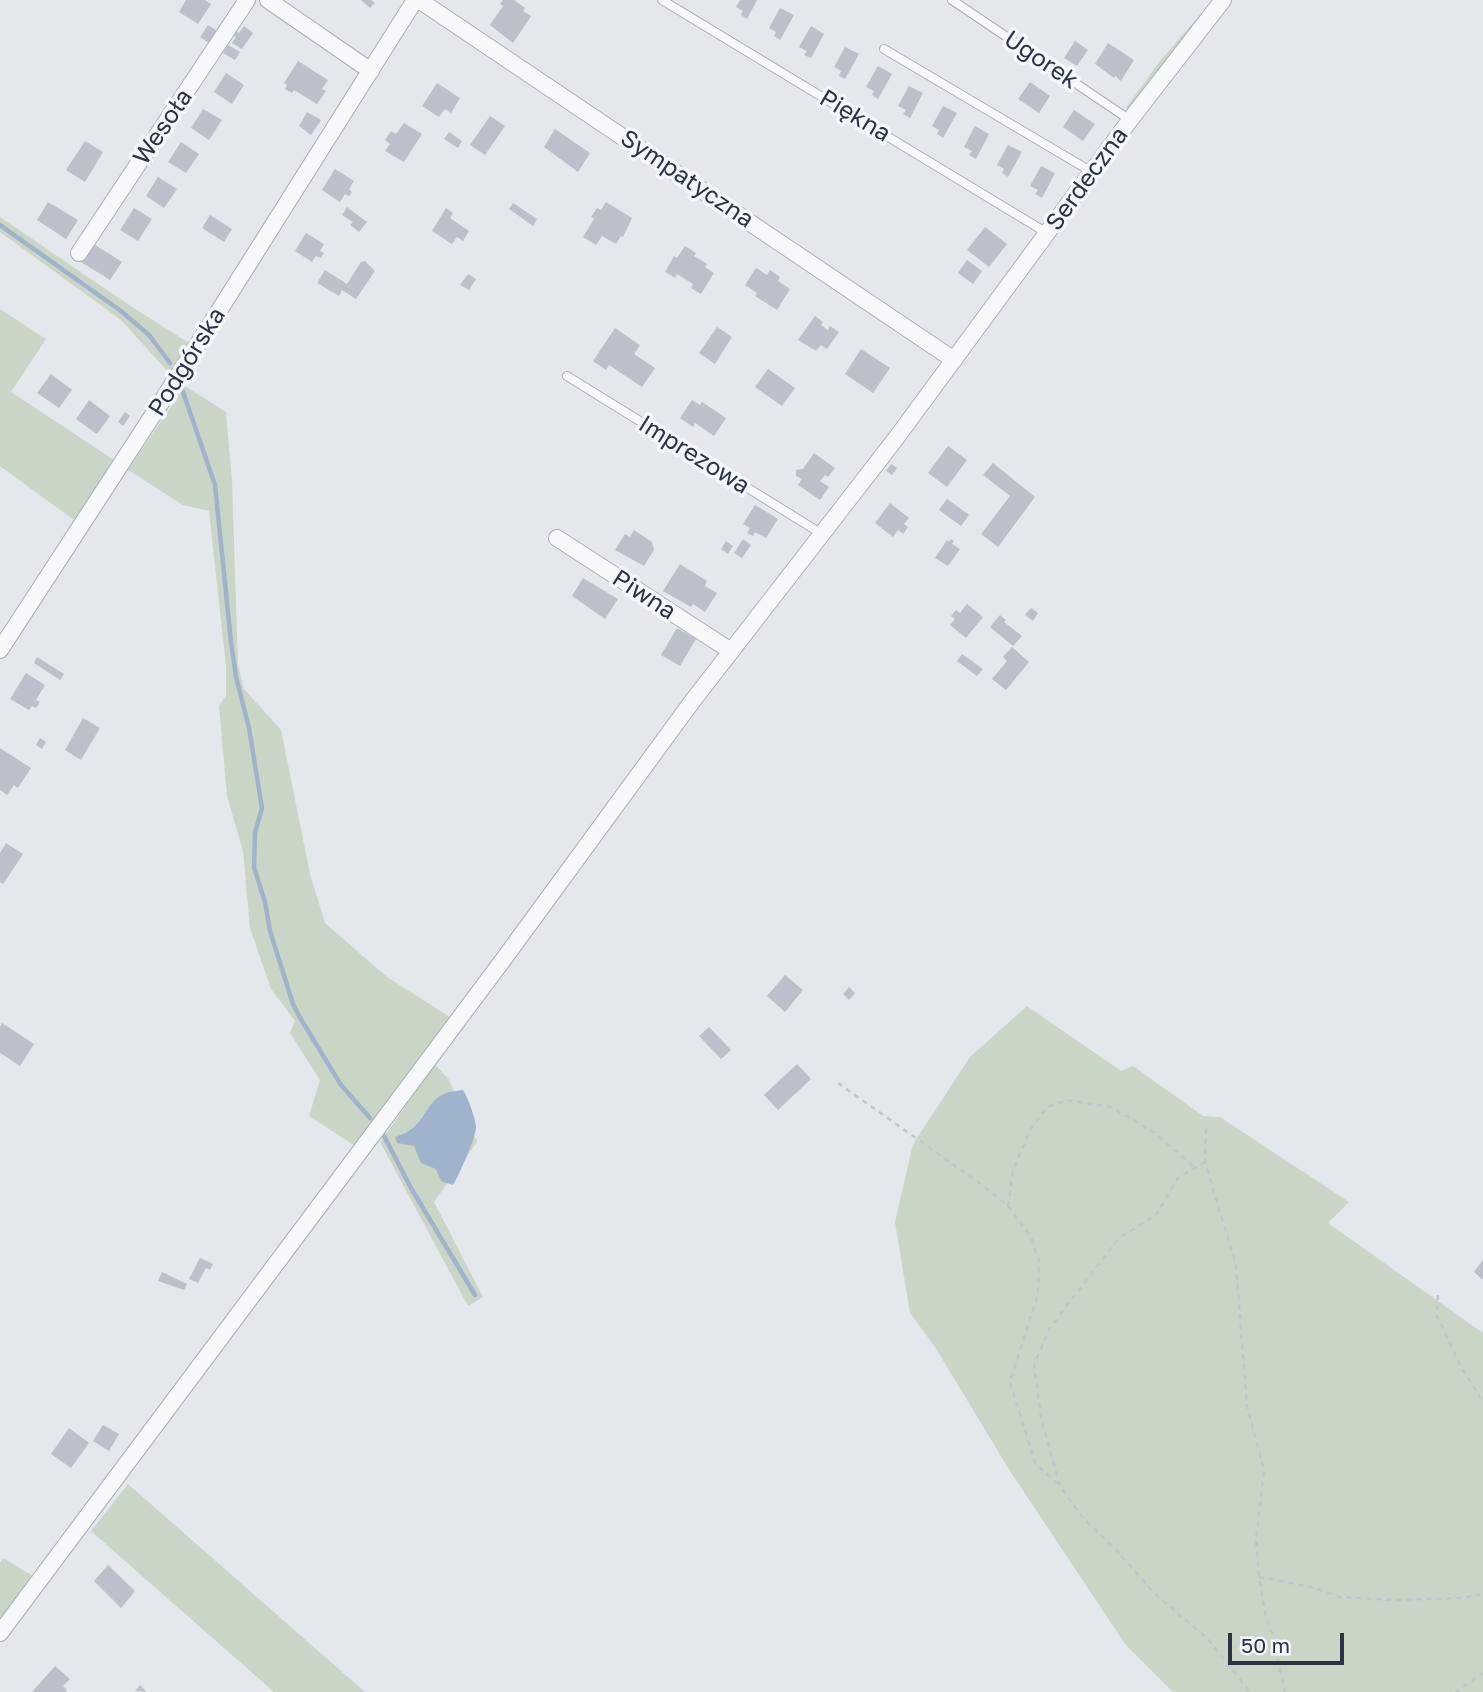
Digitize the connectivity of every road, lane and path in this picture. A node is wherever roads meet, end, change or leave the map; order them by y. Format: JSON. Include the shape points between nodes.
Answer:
{"nodes":[{"id":1,"x":247,"y":0,"type":"edge"},
{"id":2,"x":268,"y":0,"type":"edge"},
{"id":3,"x":417,"y":0,"type":"edge"},
{"id":4,"x":662,"y":0,"type":"edge"},
{"id":5,"x":952,"y":0,"type":"edge"},
{"id":6,"x":1223,"y":0,"type":"edge"},
{"id":7,"x":884,"y":49,"type":"dead end"},
{"id":8,"x":371,"y":71,"type":"junction"},
{"id":9,"x":1130,"y":120,"type":"junction"},
{"id":10,"x":1092,"y":172,"type":"junction"},
{"id":11,"x":1047,"y":233,"type":"junction"},
{"id":12,"x":79,"y":253,"type":"dead end"},
{"id":13,"x":954,"y":360,"type":"junction"},
{"id":14,"x":566,"y":376,"type":"dead end"},
{"id":15,"x":822,"y":534,"type":"junction"},
{"id":16,"x":557,"y":538,"type":"dead end"},
{"id":17,"x":0,"y":650,"type":"edge"},
{"id":18,"x":731,"y":651,"type":"junction"},
{"id":19,"x":838,"y":1083,"type":"dead end"},
{"id":20,"x":1206,"y":1129,"type":"dead end"},
{"id":21,"x":1205,"y":1162,"type":"junction"},
{"id":22,"x":1195,"y":1168,"type":"junction"},
{"id":23,"x":1008,"y":1206,"type":"junction"},
{"id":24,"x":1438,"y":1295,"type":"dead end"},
{"id":25,"x":1483,"y":1402,"type":"edge"},
{"id":26,"x":1059,"y":1486,"type":"junction"},
{"id":27,"x":1259,"y":1577,"type":"junction"},
{"id":28,"x":1483,"y":1594,"type":"edge"},
{"id":29,"x":0,"y":1633,"type":"edge"},
{"id":30,"x":1483,"y":1673,"type":"edge"},
{"id":31,"x":1250,"y":1692,"type":"edge"},
{"id":32,"x":1285,"y":1692,"type":"edge"},
{"id":33,"x":1455,"y":1692,"type":"edge"}],
"edges":[{"from":1,"to":12,"type":"street","name":"Wesoła"},
{"from":2,"to":8,"type":"street"},
{"from":3,"to":8,"type":"street","name":"Podgórska"},
{"from":3,"to":13,"type":"street","name":"Sympatyczna"},
{"from":4,"to":11,"type":"lane","name":"Piękna"},
{"from":5,"to":9,"type":"lane","name":"Ugorek"},
{"from":6,"to":9,"type":"street","name":"Serdeczna"},
{"from":7,"to":10,"type":"lane"},
{"from":8,"to":17,"type":"street","name":"Podgórska"},
{"from":9,"to":10,"type":"street","name":"Serdeczna"},
{"from":10,"to":11,"type":"street","name":"Serdeczna"},
{"from":11,"to":13,"type":"street","name":"Serdeczna"},
{"from":13,"to":15,"type":"street","name":"Serdeczna"},
{"from":14,"to":15,"type":"lane","name":"Imprezowa"},
{"from":15,"to":18,"type":"street","name":"Serdeczna"},
{"from":16,"to":18,"type":"street","name":"Piwna"},
{"from":18,"to":29,"type":"street","name":"Serdeczna"},
{"from":19,"to":23,"type":"path"},
{"from":20,"to":21,"type":"path"},
{"from":21,"to":22,"type":"path"},
{"from":21,"to":27,"type":"path","via":[[1236,1265],[1247,1406],[1264,1470],[1256,1541]]},
{"from":22,"to":23,"type":"path","via":[[1156,1133],[1111,1107],[1067,1100],[1047,1107],[1031,1129],[1013,1170]]},
{"from":22,"to":26,"type":"path","via":[[1178,1178],[1156,1215],[1118,1239],[1050,1328],[1034,1365],[1041,1417]]},
{"from":23,"to":26,"type":"path","via":[[1031,1237],[1039,1261],[1038,1294],[1010,1382],[1035,1463]]},
{"from":24,"to":25,"type":"path","via":[[1437,1316]]},
{"from":26,"to":31,"type":"path","via":[[1156,1595],[1207,1638]]},
{"from":27,"to":28,"type":"path","via":[[1339,1597],[1394,1600]]},
{"from":27,"to":32,"type":"path"},
{"from":30,"to":33,"type":"path"}]}
